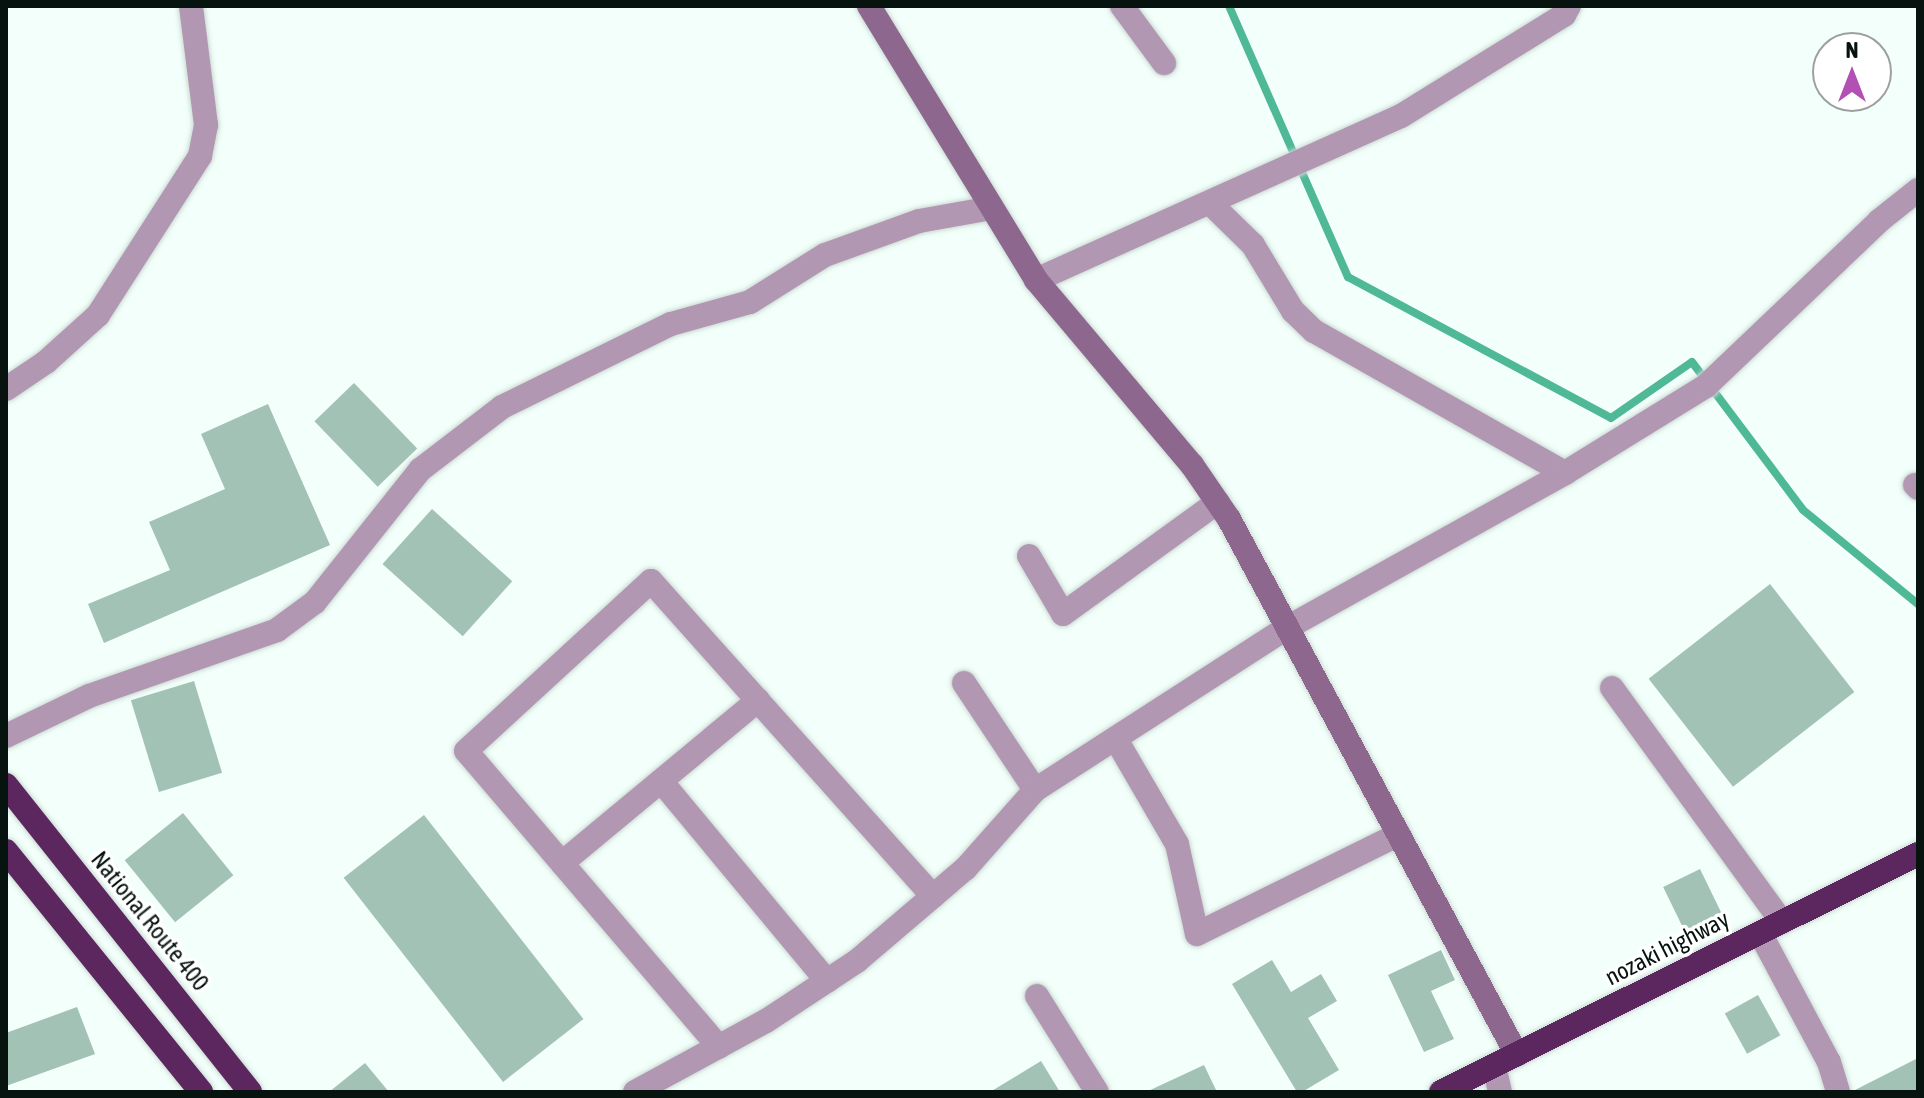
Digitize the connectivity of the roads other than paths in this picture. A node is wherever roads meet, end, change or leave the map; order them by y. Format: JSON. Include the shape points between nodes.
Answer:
{"nodes":[{"id":1,"x":191,"y":6,"type":"edge"},
{"id":2,"x":869,"y":6,"type":"edge"},
{"id":3,"x":1122,"y":6,"type":"edge"},
{"id":4,"x":1569,"y":6,"type":"edge"},
{"id":5,"x":1164,"y":63,"type":"dead end"},
{"id":6,"x":1918,"y":190,"type":"edge"},
{"id":7,"x":1210,"y":203,"type":"junction"},
{"id":8,"x":992,"y":208,"type":"junction"},
{"id":9,"x":1036,"y":280,"type":"junction"},
{"id":10,"x":6,"y":389,"type":"edge"},
{"id":11,"x":1565,"y":473,"type":"junction"},
{"id":12,"x":1218,"y":502,"type":"junction"},
{"id":13,"x":1029,"y":556,"type":"dead end"},
{"id":14,"x":1285,"y":629,"type":"junction"},
{"id":15,"x":964,"y":683,"type":"dead end"},
{"id":16,"x":1612,"y":688,"type":"dead end"},
{"id":17,"x":758,"y":700,"type":"junction"},
{"id":18,"x":6,"y":736,"type":"edge"},
{"id":19,"x":1117,"y":741,"type":"junction"},
{"id":20,"x":661,"y":781,"type":"junction"},
{"id":21,"x":6,"y":785,"type":"edge"},
{"id":22,"x":1035,"y":790,"type":"junction"},
{"id":23,"x":1399,"y":834,"type":"junction"},
{"id":24,"x":6,"y":851,"type":"edge"},
{"id":25,"x":1918,"y":854,"type":"edge"},
{"id":26,"x":562,"y":863,"type":"junction"},
{"id":27,"x":933,"y":896,"type":"junction"},
{"id":28,"x":1771,"y":928,"type":"junction"},
{"id":29,"x":827,"y":981,"type":"junction"},
{"id":30,"x":1037,"y":996,"type":"dead end"},
{"id":31,"x":719,"y":1047,"type":"junction"},
{"id":32,"x":1517,"y":1055,"type":"junction"},
{"id":33,"x":1494,"y":1066,"type":"junction"},
{"id":34,"x":201,"y":1092,"type":"edge"},
{"id":35,"x":250,"y":1092,"type":"edge"},
{"id":36,"x":635,"y":1092,"type":"edge"},
{"id":37,"x":1097,"y":1092,"type":"edge"},
{"id":38,"x":1441,"y":1092,"type":"edge"},
{"id":39,"x":1500,"y":1092,"type":"edge"},
{"id":40,"x":1838,"y":1092,"type":"edge"}],
"edges":[{"from":1,"to":10,"type":"street","via":[[206,125],[200,156],[98,315],[46,362]]},
{"from":2,"to":8,"type":"street"},
{"from":3,"to":5,"type":"street"},
{"from":4,"to":7,"type":"street","via":[[1564,15],[1401,116]]},
{"from":6,"to":11,"type":"street","via":[[1706,386]]},
{"from":7,"to":9,"type":"street"},
{"from":7,"to":11,"type":"street","via":[[1253,245],[1293,311],[1314,331]]},
{"from":8,"to":9,"type":"street"},
{"from":8,"to":18,"type":"street","via":[[919,221],[825,255],[750,302],[671,324],[502,407],[420,470],[315,602],[277,630],[89,696]]},
{"from":9,"to":12,"type":"street"},
{"from":11,"to":14,"type":"street"},
{"from":12,"to":13,"type":"street","via":[[1063,614]]},
{"from":12,"to":14,"type":"street"},
{"from":14,"to":19,"type":"street"},
{"from":14,"to":23,"type":"street"},
{"from":15,"to":22,"type":"street"},
{"from":16,"to":28,"type":"street"},
{"from":17,"to":20,"type":"street"},
{"from":17,"to":26,"type":"street","via":[[651,581],[466,751]]},
{"from":17,"to":27,"type":"street"},
{"from":19,"to":22,"type":"street"},
{"from":19,"to":23,"type":"street","via":[[1177,844],[1197,934]]},
{"from":20,"to":26,"type":"street"},
{"from":20,"to":29,"type":"street"},
{"from":21,"to":35,"type":"highway","name":"National Route 400"},
{"from":22,"to":27,"type":"street","via":[[966,868]]},
{"from":23,"to":32,"type":"street"},
{"from":24,"to":34,"type":"highway"},
{"from":25,"to":28,"type":"highway","name":"nozaki highway"},
{"from":26,"to":31,"type":"street"},
{"from":27,"to":29,"type":"street"},
{"from":28,"to":32,"type":"highway","name":"nozaki highway"},
{"from":28,"to":40,"type":"street"},
{"from":29,"to":31,"type":"street"},
{"from":30,"to":37,"type":"street"},
{"from":31,"to":36,"type":"street"},
{"from":32,"to":33,"type":"highway","name":"nozaki highway"},
{"from":33,"to":38,"type":"highway","name":"nozaki highway"},
{"from":33,"to":39,"type":"street"}]}
